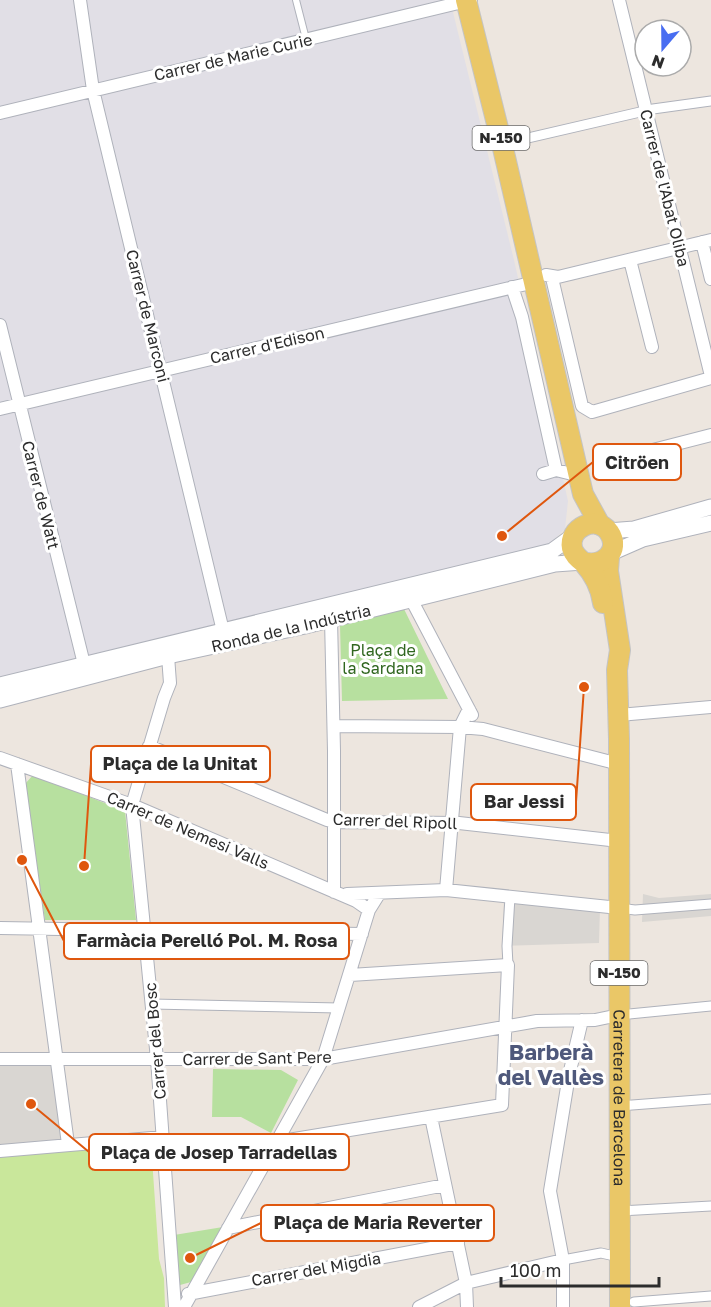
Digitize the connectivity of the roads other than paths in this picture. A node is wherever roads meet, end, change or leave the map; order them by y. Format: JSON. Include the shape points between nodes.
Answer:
{"nodes":[{"id":1,"x":80,"y":0,"type":"edge"},
{"id":2,"x":296,"y":0,"type":"edge"},
{"id":3,"x":619,"y":0,"type":"edge"},
{"id":4,"x":468,"y":1,"type":"edge"},
{"id":5,"x":442,"y":4,"type":"edge"},
{"id":6,"x":306,"y":40,"type":"junction"},
{"id":7,"x":93,"y":90,"type":"junction"},
{"id":8,"x":711,"y":101,"type":"edge"},
{"id":9,"x":646,"y":111,"type":"junction"},
{"id":10,"x":0,"y":112,"type":"edge"},
{"id":11,"x":502,"y":144,"type":"junction"},
{"id":12,"x":706,"y":241,"type":"edge"},
{"id":13,"x":679,"y":248,"type":"junction"},
{"id":14,"x":630,"y":260,"type":"junction"},
{"id":15,"x":544,"y":278,"type":"junction"},
{"id":16,"x":711,"y":279,"type":"edge"},
{"id":17,"x":512,"y":287,"type":"junction"},
{"id":18,"x":0,"y":326,"type":"edge"},
{"id":19,"x":548,"y":340,"type":"junction"},
{"id":20,"x":652,"y":347,"type":"dead end"},
{"id":21,"x":532,"y":360,"type":"junction"},
{"id":22,"x":160,"y":370,"type":"junction"},
{"id":23,"x":711,"y":377,"type":"edge"},
{"id":24,"x":18,"y":404,"type":"junction"},
{"id":25,"x":0,"y":409,"type":"edge"},
{"id":26,"x":711,"y":435,"type":"edge"},
{"id":27,"x":550,"y":444,"type":"junction"},
{"id":28,"x":573,"y":447,"type":"junction"},
{"id":29,"x":641,"y":453,"type":"dead end"},
{"id":30,"x":556,"y":470,"type":"junction"},
{"id":31,"x":543,"y":474,"type":"dead end"},
{"id":32,"x":582,"y":485,"type":"junction"},
{"id":33,"x":711,"y":507,"type":"edge"},
{"id":34,"x":711,"y":524,"type":"edge"},
{"id":35,"x":604,"y":528,"type":"junction"},
{"id":36,"x":574,"y":535,"type":"junction"},
{"id":37,"x":610,"y":555,"type":"junction"},
{"id":38,"x":583,"y":562,"type":"junction"},
{"id":39,"x":411,"y":599,"type":"junction"},
{"id":40,"x":331,"y":619,"type":"junction"},
{"id":41,"x":223,"y":631,"type":"junction"},
{"id":42,"x":168,"y":657,"type":"junction"},
{"id":43,"x":84,"y":664,"type":"junction"},
{"id":44,"x":616,"y":670,"type":"junction"},
{"id":45,"x":0,"y":685,"type":"edge"},
{"id":46,"x":0,"y":700,"type":"edge"},
{"id":47,"x":711,"y":707,"type":"edge"},
{"id":48,"x":469,"y":709,"type":"junction"},
{"id":49,"x":619,"y":715,"type":"junction"},
{"id":50,"x":334,"y":726,"type":"junction"},
{"id":51,"x":460,"y":727,"type":"junction"},
{"id":52,"x":483,"y":729,"type":"junction"},
{"id":53,"x":149,"y":746,"type":"junction"},
{"id":54,"x":0,"y":758,"type":"edge"},
{"id":55,"x":17,"y":764,"type":"junction"},
{"id":56,"x":619,"y":764,"type":"junction"},
{"id":57,"x":132,"y":806,"type":"junction"},
{"id":58,"x":334,"y":821,"type":"junction"},
{"id":59,"x":453,"y":823,"type":"junction"},
{"id":60,"x":619,"y":841,"type":"junction"},
{"id":61,"x":447,"y":890,"type":"junction"},
{"id":62,"x":337,"y":893,"type":"junction"},
{"id":63,"x":378,"y":894,"type":"junction"},
{"id":64,"x":510,"y":897,"type":"junction"},
{"id":65,"x":711,"y":904,"type":"edge"},
{"id":66,"x":619,"y":908,"type":"junction"},
{"id":67,"x":369,"y":910,"type":"junction"},
{"id":68,"x":0,"y":928,"type":"edge"},
{"id":69,"x":39,"y":928,"type":"junction"},
{"id":70,"x":145,"y":930,"type":"junction"},
{"id":71,"x":362,"y":934,"type":"junction"},
{"id":72,"x":508,"y":965,"type":"junction"},
{"id":73,"x":350,"y":975,"type":"junction"},
{"id":74,"x":152,"y":1004,"type":"junction"},
{"id":75,"x":711,"y":1006,"type":"edge"},
{"id":76,"x":339,"y":1008,"type":"junction"},
{"id":77,"x":619,"y":1016,"type":"junction"},
{"id":78,"x":582,"y":1020,"type":"junction"},
{"id":79,"x":506,"y":1028,"type":"junction"},
{"id":80,"x":0,"y":1059,"type":"edge"},
{"id":81,"x":57,"y":1059,"type":"junction"},
{"id":82,"x":157,"y":1059,"type":"junction"},
{"id":83,"x":323,"y":1059,"type":"junction"},
{"id":84,"x":711,"y":1099,"type":"edge"},
{"id":85,"x":619,"y":1106,"type":"junction"},
{"id":86,"x":432,"y":1117,"type":"junction"},
{"id":87,"x":163,"y":1137,"type":"junction"},
{"id":88,"x":276,"y":1142,"type":"junction"},
{"id":89,"x":68,"y":1144,"type":"junction"},
{"id":90,"x":0,"y":1151,"type":"edge"},
{"id":91,"x":445,"y":1185,"type":"junction"},
{"id":92,"x":711,"y":1206,"type":"edge"},
{"id":93,"x":620,"y":1211,"type":"junction"},
{"id":94,"x":228,"y":1228,"type":"junction"},
{"id":95,"x":458,"y":1243,"type":"junction"},
{"id":96,"x":605,"y":1254,"type":"dead end"},
{"id":97,"x":563,"y":1260,"type":"junction"},
{"id":98,"x":466,"y":1283,"type":"junction"},
{"id":99,"x":194,"y":1289,"type":"junction"},
{"id":100,"x":711,"y":1296,"type":"edge"},
{"id":101,"x":177,"y":1301,"type":"edge"},
{"id":102,"x":627,"y":1304,"type":"edge"},
{"id":103,"x":419,"y":1307,"type":"edge"},
{"id":104,"x":467,"y":1307,"type":"edge"},
{"id":105,"x":563,"y":1307,"type":"edge"}],
"edges":[{"from":1,"to":7,"type":"street","name":"Carrer de Marconi"},
{"from":2,"to":6,"type":"lane"},
{"from":3,"to":9,"type":"street","name":"Carrer de l'Abat Oliba"},
{"from":4,"to":5,"type":"street","name":"Carrer de Marie Curie"},
{"from":4,"to":11,"type":"main road","number":"N-150"},
{"from":5,"to":6,"type":"street","name":"Carrer de Marie Curie"},
{"from":6,"to":7,"type":"street","name":"Carrer de Marie Curie"},
{"from":7,"to":10,"type":"street","name":"Carrer de Marie Curie"},
{"from":7,"to":22,"type":"street","name":"Carrer de Marconi"},
{"from":8,"to":9,"type":"street"},
{"from":9,"to":11,"type":"street"},
{"from":9,"to":13,"type":"street","name":"Carrer de l'Abat Oliba"},
{"from":11,"to":15,"type":"main road","number":"N-150"},
{"from":12,"to":13,"type":"street","name":"Carrer d'Edison"},
{"from":12,"to":16,"type":"street","name":"Carrer de l'Abat Oliba"},
{"from":13,"to":14,"type":"street","name":"Carrer d'Edison"},
{"from":13,"to":23,"type":"street","name":"Carrer de l'Abat Oliba"},
{"from":14,"to":15,"type":"street","name":"Carrer d'Edison"},
{"from":14,"to":20,"type":"street"},
{"from":15,"to":17,"type":"street","name":"Carrer d'Edison"},
{"from":15,"to":19,"type":"main road","number":"N-150"},
{"from":15,"to":23,"type":"street","via":[[555,294],[582,406],[592,412]]},
{"from":17,"to":21,"type":"street"},
{"from":17,"to":22,"type":"street","name":"Carrer d'Edison"},
{"from":18,"to":24,"type":"street","name":"Carrer de Watt"},
{"from":19,"to":21,"type":"street"},
{"from":19,"to":28,"type":"main road","number":"N-150"},
{"from":21,"to":27,"type":"street"},
{"from":22,"to":24,"type":"street","name":"Carrer d'Edison"},
{"from":22,"to":41,"type":"street","name":"Carrer de Marconi"},
{"from":24,"to":25,"type":"street","name":"Carrer d'Edison"},
{"from":24,"to":43,"type":"street","name":"Carrer de Watt"},
{"from":26,"to":29,"type":"street"},
{"from":27,"to":28,"type":"street"},
{"from":27,"to":30,"type":"street"},
{"from":28,"to":32,"type":"main road","number":"N-150"},
{"from":30,"to":31,"type":"street"},
{"from":30,"to":32,"type":"street"},
{"from":32,"to":35,"type":"main road","number":"N-150"},
{"from":32,"to":36,"type":"main road","number":"N-150"},
{"from":33,"to":35,"type":"street","via":[[634,529]]},
{"from":34,"to":37,"type":"street","via":[[643,539]]},
{"from":35,"to":36,"type":"main road","via":[[592,523]]},
{"from":35,"to":37,"type":"main road","number":"N-150","via":[[612,539]]},
{"from":36,"to":38,"type":"main road","number":"N-150","via":[[573,550]]},
{"from":36,"to":41,"type":"street","name":"Ronda de la Indústria","via":[[552,551]]},
{"from":37,"to":38,"type":"main road","via":[[596,564]]},
{"from":37,"to":44,"type":"main road","number":"N-150","via":[[608,571],[620,650]]},
{"from":38,"to":39,"type":"street","name":"Ronda de la Indústria","via":[[555,564]]},
{"from":38,"to":44,"type":"main road","number":"N-150","via":[[599,587]]},
{"from":39,"to":40,"type":"street","name":"Ronda de la Indústria"},
{"from":39,"to":48,"type":"street"},
{"from":40,"to":42,"type":"street","name":"Ronda de la Indústria"},
{"from":40,"to":50,"type":"street"},
{"from":41,"to":43,"type":"street","name":"Ronda de la Indústria"},
{"from":42,"to":46,"type":"street","name":"Ronda de la Indústria"},
{"from":42,"to":53,"type":"street","name":"Carrer del Bosc","via":[[170,683]]},
{"from":43,"to":45,"type":"street","name":"Ronda de la Indústria"},
{"from":44,"to":49,"type":"main road","name":"Carretera de Barcelona","number":"N-150"},
{"from":47,"to":49,"type":"street"},
{"from":48,"to":51,"type":"street"},
{"from":48,"to":52,"type":"street"},
{"from":49,"to":56,"type":"main road","name":"Carretera de Barcelona","number":"N-150"},
{"from":50,"to":51,"type":"street"},
{"from":50,"to":58,"type":"street"},
{"from":51,"to":52,"type":"street"},
{"from":51,"to":59,"type":"street"},
{"from":52,"to":56,"type":"street"},
{"from":53,"to":57,"type":"street","name":"Carrer del Bosc"},
{"from":53,"to":58,"type":"street","name":"Carrer del Ripoll"},
{"from":54,"to":55,"type":"street","name":"Carrer de Nemesi Valls"},
{"from":55,"to":57,"type":"street","name":"Carrer de Nemesi Valls"},
{"from":55,"to":69,"type":"street"},
{"from":56,"to":60,"type":"main road","name":"Carretera de Barcelona","number":"N-150"},
{"from":57,"to":62,"type":"street","name":"Carrer de Nemesi Valls"},
{"from":57,"to":70,"type":"street","name":"Carrer del Bosc"},
{"from":58,"to":59,"type":"street","name":"Carrer del Ripoll"},
{"from":58,"to":62,"type":"street"},
{"from":59,"to":60,"type":"street","name":"Carrer del Ripoll"},
{"from":59,"to":61,"type":"street"},
{"from":60,"to":66,"type":"main road","name":"Carretera de Barcelona","number":"N-150"},
{"from":61,"to":63,"type":"street","name":"Carrer de Nemesi Valls"},
{"from":61,"to":64,"type":"street","name":"Carrer de Nemesi Valls"},
{"from":62,"to":63,"type":"street","name":"Carrer de Nemesi Valls"},
{"from":62,"to":67,"type":"street","name":"Carrer de Nemesi Valls"},
{"from":63,"to":67,"type":"street"},
{"from":64,"to":66,"type":"street","name":"Carrer de Nemesi Valls"},
{"from":64,"to":72,"type":"street"},
{"from":65,"to":66,"type":"street"},
{"from":66,"to":77,"type":"main road","name":"Carretera de Barcelona","number":"N-150"},
{"from":67,"to":71,"type":"street"},
{"from":68,"to":69,"type":"street"},
{"from":69,"to":70,"type":"street"},
{"from":69,"to":81,"type":"street"},
{"from":70,"to":71,"type":"street"},
{"from":70,"to":74,"type":"street","name":"Carrer del Bosc"},
{"from":71,"to":73,"type":"street"},
{"from":72,"to":73,"type":"street"},
{"from":72,"to":79,"type":"street"},
{"from":73,"to":76,"type":"street"},
{"from":74,"to":76,"type":"street"},
{"from":74,"to":82,"type":"street","name":"Carrer del Bosc"},
{"from":75,"to":77,"type":"street"},
{"from":76,"to":83,"type":"street"},
{"from":77,"to":78,"type":"street","name":"Carrer de Sant Pere"},
{"from":77,"to":85,"type":"main road","name":"Carretera de Barcelona","number":"N-150"},
{"from":78,"to":79,"type":"street","name":"Carrer de Sant Pere","via":[[537,1021]]},
{"from":78,"to":97,"type":"street","via":[[550,1191]]},
{"from":79,"to":83,"type":"street","name":"Carrer de Sant Pere"},
{"from":79,"to":86,"type":"street","via":[[502,1105]]},
{"from":80,"to":81,"type":"street","name":"Carrer de Sant Pere"},
{"from":81,"to":82,"type":"street","name":"Carrer de Sant Pere"},
{"from":81,"to":89,"type":"street"},
{"from":82,"to":83,"type":"street","name":"Carrer de Sant Pere"},
{"from":82,"to":87,"type":"street","name":"Carrer del Bosc"},
{"from":83,"to":88,"type":"street"},
{"from":84,"to":85,"type":"street"},
{"from":85,"to":93,"type":"main road","name":"Carretera de Barcelona","number":"N-150"},
{"from":86,"to":88,"type":"street"},
{"from":86,"to":91,"type":"street"},
{"from":87,"to":89,"type":"street"},
{"from":87,"to":101,"type":"street","name":"Carrer del Bosc"},
{"from":88,"to":94,"type":"street"},
{"from":89,"to":90,"type":"street"},
{"from":91,"to":94,"type":"street"},
{"from":91,"to":95,"type":"street"},
{"from":92,"to":93,"type":"street"},
{"from":93,"to":102,"type":"main road","name":"Carretera de Barcelona","number":"N-150"},
{"from":94,"to":99,"type":"street"},
{"from":95,"to":98,"type":"street"},
{"from":95,"to":99,"type":"street","name":"Carrer del Migdia"},
{"from":96,"to":97,"type":"street"},
{"from":97,"to":98,"type":"street"},
{"from":97,"to":105,"type":"street"},
{"from":98,"to":103,"type":"street"},
{"from":98,"to":104,"type":"street"},
{"from":99,"to":101,"type":"street","name":"Carrer del Migdia"},
{"from":100,"to":102,"type":"street"}]}
